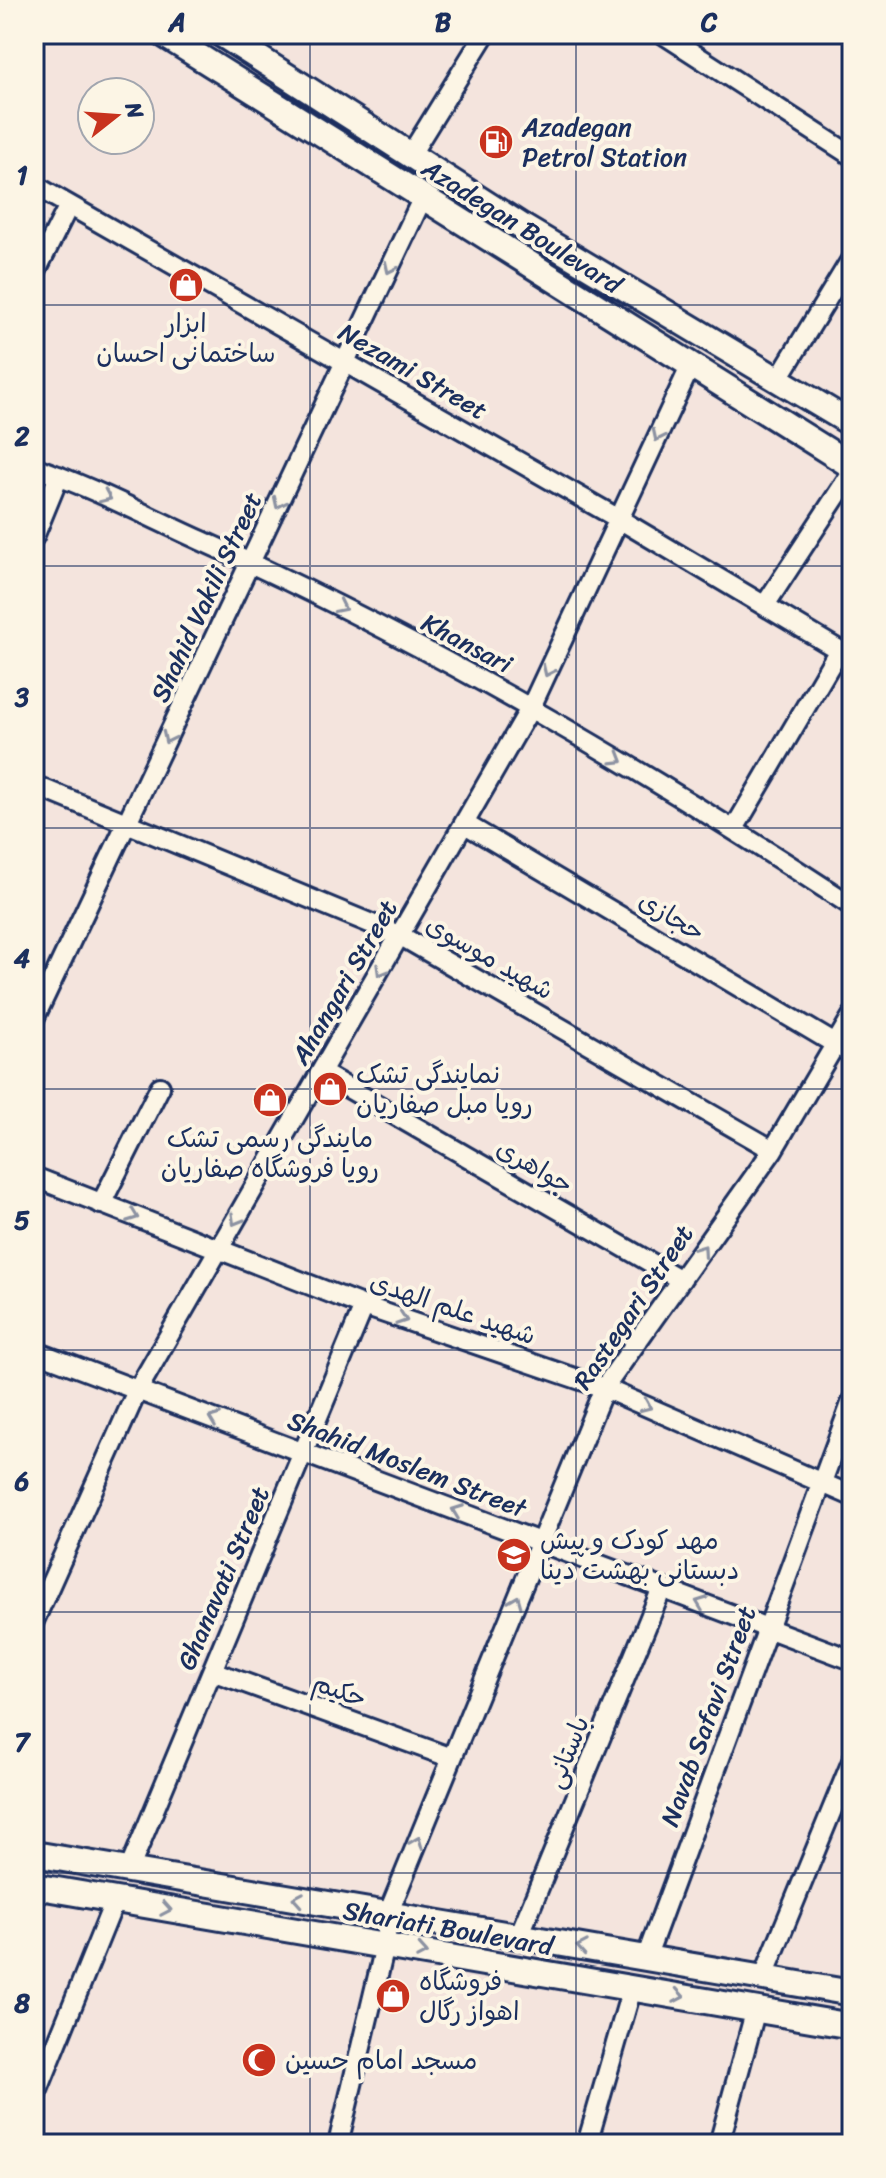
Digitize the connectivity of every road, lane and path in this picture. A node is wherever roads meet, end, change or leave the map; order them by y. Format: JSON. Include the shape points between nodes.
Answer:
{"nodes":[{"id":1,"x":163,"y":34,"type":"edge"},
{"id":2,"x":221,"y":34,"type":"edge"},
{"id":3,"x":485,"y":34,"type":"edge"},
{"id":4,"x":663,"y":34,"type":"edge"},
{"id":5,"x":411,"y":154,"type":"junction"},
{"id":6,"x":852,"y":156,"type":"edge"},
{"id":7,"x":34,"y":185,"type":"edge"},
{"id":8,"x":423,"y":197,"type":"junction"},
{"id":9,"x":69,"y":205,"type":"junction"},
{"id":10,"x":852,"y":258,"type":"edge"},
{"id":11,"x":34,"y":275,"type":"edge"},
{"id":12,"x":345,"y":362,"type":"junction"},
{"id":13,"x":691,"y":365,"type":"junction"},
{"id":14,"x":779,"y":378,"type":"junction"},
{"id":15,"x":852,"y":424,"type":"edge"},
{"id":16,"x":852,"y":466,"type":"edge"},
{"id":17,"x":34,"y":467,"type":"edge"},
{"id":18,"x":852,"y":472,"type":"edge"},
{"id":19,"x":59,"y":476,"type":"junction"},
{"id":20,"x":619,"y":519,"type":"junction"},
{"id":21,"x":34,"y":537,"type":"edge"},
{"id":22,"x":251,"y":562,"type":"junction"},
{"id":23,"x":765,"y":605,"type":"junction"},
{"id":24,"x":531,"y":707,"type":"junction"},
{"id":25,"x":34,"y":785,"type":"edge"},
{"id":26,"x":127,"y":824,"type":"junction"},
{"id":27,"x":465,"y":824,"type":"junction"},
{"id":28,"x":734,"y":829,"type":"junction"},
{"id":29,"x":852,"y":906,"type":"edge"},
{"id":30,"x":401,"y":936,"type":"junction"},
{"id":31,"x":852,"y":1016,"type":"edge"},
{"id":32,"x":34,"y":1019,"type":"edge"},
{"id":33,"x":835,"y":1044,"type":"junction"},
{"id":34,"x":852,"y":1054,"type":"edge"},
{"id":35,"x":322,"y":1073,"type":"junction"},
{"id":36,"x":160,"y":1087,"type":"dead end"},
{"id":37,"x":773,"y":1150,"type":"junction"},
{"id":38,"x":34,"y":1177,"type":"edge"},
{"id":39,"x":101,"y":1204,"type":"junction"},
{"id":40,"x":218,"y":1250,"type":"junction"},
{"id":41,"x":681,"y":1280,"type":"junction"},
{"id":42,"x":364,"y":1306,"type":"junction"},
{"id":43,"x":34,"y":1351,"type":"edge"},
{"id":44,"x":604,"y":1388,"type":"junction"},
{"id":45,"x":137,"y":1391,"type":"junction"},
{"id":46,"x":852,"y":1401,"type":"edge"},
{"id":47,"x":303,"y":1453,"type":"junction"},
{"id":48,"x":822,"y":1484,"type":"junction"},
{"id":49,"x":852,"y":1496,"type":"edge"},
{"id":50,"x":540,"y":1542,"type":"junction"},
{"id":51,"x":662,"y":1588,"type":"junction"},
{"id":52,"x":34,"y":1621,"type":"edge"},
{"id":53,"x":768,"y":1629,"type":"junction"},
{"id":54,"x":852,"y":1660,"type":"edge"},
{"id":55,"x":212,"y":1671,"type":"junction"},
{"id":56,"x":452,"y":1758,"type":"junction"},
{"id":57,"x":852,"y":1761,"type":"edge"},
{"id":58,"x":34,"y":1854,"type":"edge"},
{"id":59,"x":129,"y":1870,"type":"junction"},
{"id":60,"x":34,"y":1886,"type":"edge"},
{"id":61,"x":115,"y":1900,"type":"junction"},
{"id":62,"x":388,"y":1914,"type":"junction"},
{"id":63,"x":519,"y":1936,"type":"junction"},
{"id":64,"x":385,"y":1946,"type":"junction"},
{"id":65,"x":646,"y":1958,"type":"junction"},
{"id":66,"x":763,"y":1978,"type":"junction"},
{"id":67,"x":632,"y":1988,"type":"junction"},
{"id":68,"x":852,"y":1993,"type":"edge"},
{"id":69,"x":756,"y":2009,"type":"junction"},
{"id":70,"x":852,"y":2026,"type":"edge"},
{"id":71,"x":34,"y":2100,"type":"edge"},
{"id":72,"x":338,"y":2144,"type":"edge"},
{"id":73,"x":587,"y":2144,"type":"edge"},
{"id":74,"x":719,"y":2144,"type":"edge"}],
"edges":[{"from":1,"to":8,"type":"main road","name":"Azadegan Boulevard"},
{"from":2,"to":5,"type":"main road","name":"Azadegan Boulevard"},
{"from":3,"to":5,"type":"street"},
{"from":4,"to":6,"type":"street"},
{"from":5,"to":14,"type":"main road","name":"Azadegan Boulevard","via":[[523,227]]},
{"from":7,"to":9,"type":"street","name":"Nezami Street"},
{"from":8,"to":12,"type":"street","name":"Shahid Vakili Street","one_way":true},
{"from":8,"to":13,"type":"main road","name":"Azadegan Boulevard"},
{"from":9,"to":11,"type":"street"},
{"from":9,"to":12,"type":"street","name":"Nezami Street"},
{"from":10,"to":14,"type":"street"},
{"from":12,"to":20,"type":"street","name":"Nezami Street"},
{"from":12,"to":22,"type":"street","name":"Shahid Vakili Street","one_way":true},
{"from":13,"to":16,"type":"main road","name":"Azadegan Boulevard"},
{"from":13,"to":20,"type":"street","name":"Ahangari Street","one_way":true},
{"from":14,"to":15,"type":"main road","name":"Azadegan Boulevard"},
{"from":17,"to":19,"type":"street","name":"Khansari"},
{"from":18,"to":23,"type":"street"},
{"from":19,"to":21,"type":"street"},
{"from":19,"to":22,"type":"street","name":"Khansari","one_way":true},
{"from":20,"to":23,"type":"street","name":"Nezami Street"},
{"from":20,"to":24,"type":"street","name":"Ahangari Street","one_way":true},
{"from":22,"to":24,"type":"street","name":"Khansari","one_way":true},
{"from":22,"to":26,"type":"street","name":"Shahid Vakili Street","one_way":true},
{"from":23,"to":28,"type":"street","name":"Nezami Street","via":[[839,650]]},
{"from":24,"to":27,"type":"street","name":"Ahangari Street"},
{"from":24,"to":28,"type":"street","name":"Khansari","one_way":true},
{"from":25,"to":26,"type":"street","name":"شهید موسوی"},
{"from":26,"to":30,"type":"street","name":"شهید موسوی"},
{"from":26,"to":32,"type":"street","name":"Shahid Vakili Street"},
{"from":27,"to":30,"type":"street","name":"Ahangari Street"},
{"from":27,"to":33,"type":"street","name":"حجازی"},
{"from":28,"to":29,"type":"street","name":"Khansari"},
{"from":30,"to":35,"type":"street","name":"Ahangari Street","one_way":true},
{"from":30,"to":37,"type":"street","name":"شهید موسوی"},
{"from":31,"to":33,"type":"street","name":"Rastegari Street"},
{"from":33,"to":34,"type":"street","name":"حجازی"},
{"from":33,"to":37,"type":"street","name":"Rastegari Street"},
{"from":35,"to":40,"type":"street","name":"Ahangari Street","one_way":true},
{"from":35,"to":41,"type":"street","name":"جواهری"},
{"from":36,"to":39,"type":"street"},
{"from":41,"to":37,"type":"street","name":"Rastegari Street","one_way":true},
{"from":38,"to":39,"type":"street","name":"شهید علم الهدی"},
{"from":39,"to":40,"type":"street","name":"شهید علم الهدی","one_way":true},
{"from":40,"to":42,"type":"street","name":"شهید علم الهدی"},
{"from":40,"to":45,"type":"street","name":"Ahangari Street"},
{"from":41,"to":44,"type":"street","name":"Rastegari Street"},
{"from":42,"to":44,"type":"street","name":"شهید علم الهدی","one_way":true},
{"from":42,"to":47,"type":"street","name":"Ghanavati Street"},
{"from":43,"to":45,"type":"street","name":"Shahid Moslem Street"},
{"from":44,"to":48,"type":"street","name":"شهید علم الهدی","one_way":true},
{"from":44,"to":50,"type":"street","name":"Rastegari Street"},
{"from":47,"to":45,"type":"street","name":"Shahid Moslem Street","one_way":true},
{"from":45,"to":52,"type":"street","name":"Ahangari Street"},
{"from":46,"to":48,"type":"street","name":"Navab Safavi Street"},
{"from":50,"to":47,"type":"street","name":"Shahid Moslem Street","one_way":true},
{"from":47,"to":55,"type":"street","name":"Ghanavati Street"},
{"from":48,"to":49,"type":"street","name":"شهید علم الهدی"},
{"from":48,"to":53,"type":"street","name":"Navab Safavi Street"},
{"from":50,"to":51,"type":"street","name":"Shahid Moslem Street"},
{"from":56,"to":50,"type":"street","name":"Rastegari Street","one_way":true},
{"from":53,"to":51,"type":"street","name":"Shahid Moslem Street","one_way":true},
{"from":51,"to":63,"type":"street","name":"باستانی"},
{"from":53,"to":54,"type":"street","name":"Shahid Moslem Street"},
{"from":53,"to":65,"type":"street","name":"Navab Safavi Street"},
{"from":55,"to":56,"type":"street","name":"حکیم"},
{"from":55,"to":59,"type":"street","name":"Ghanavati Street"},
{"from":62,"to":56,"type":"street","name":"Rastegari Street","one_way":true},
{"from":57,"to":66,"type":"street"},
{"from":58,"to":59,"type":"main road","name":"Shariati Boulevard"},
{"from":62,"to":59,"type":"main road","name":"Shariati Boulevard","one_way":true},
{"from":60,"to":61,"type":"main road","name":"Shariati Boulevard"},
{"from":61,"to":64,"type":"main road","name":"Shariati Boulevard","one_way":true},
{"from":61,"to":71,"type":"street"},
{"from":62,"to":63,"type":"main road","name":"Shariati Boulevard"},
{"from":62,"to":64,"type":"street","name":"Rastegari Street"},
{"from":65,"to":63,"type":"main road","name":"Shariati Boulevard","one_way":true},
{"from":64,"to":67,"type":"main road","name":"Shariati Boulevard","one_way":true},
{"from":64,"to":72,"type":"street"},
{"from":65,"to":66,"type":"main road","name":"Shariati Boulevard"},
{"from":66,"to":68,"type":"main road","name":"Shariati Boulevard"},
{"from":67,"to":69,"type":"main road","name":"Shariati Boulevard","one_way":true},
{"from":67,"to":73,"type":"street"},
{"from":69,"to":70,"type":"main road","name":"Shariati Boulevard"},
{"from":69,"to":74,"type":"street"}]}
